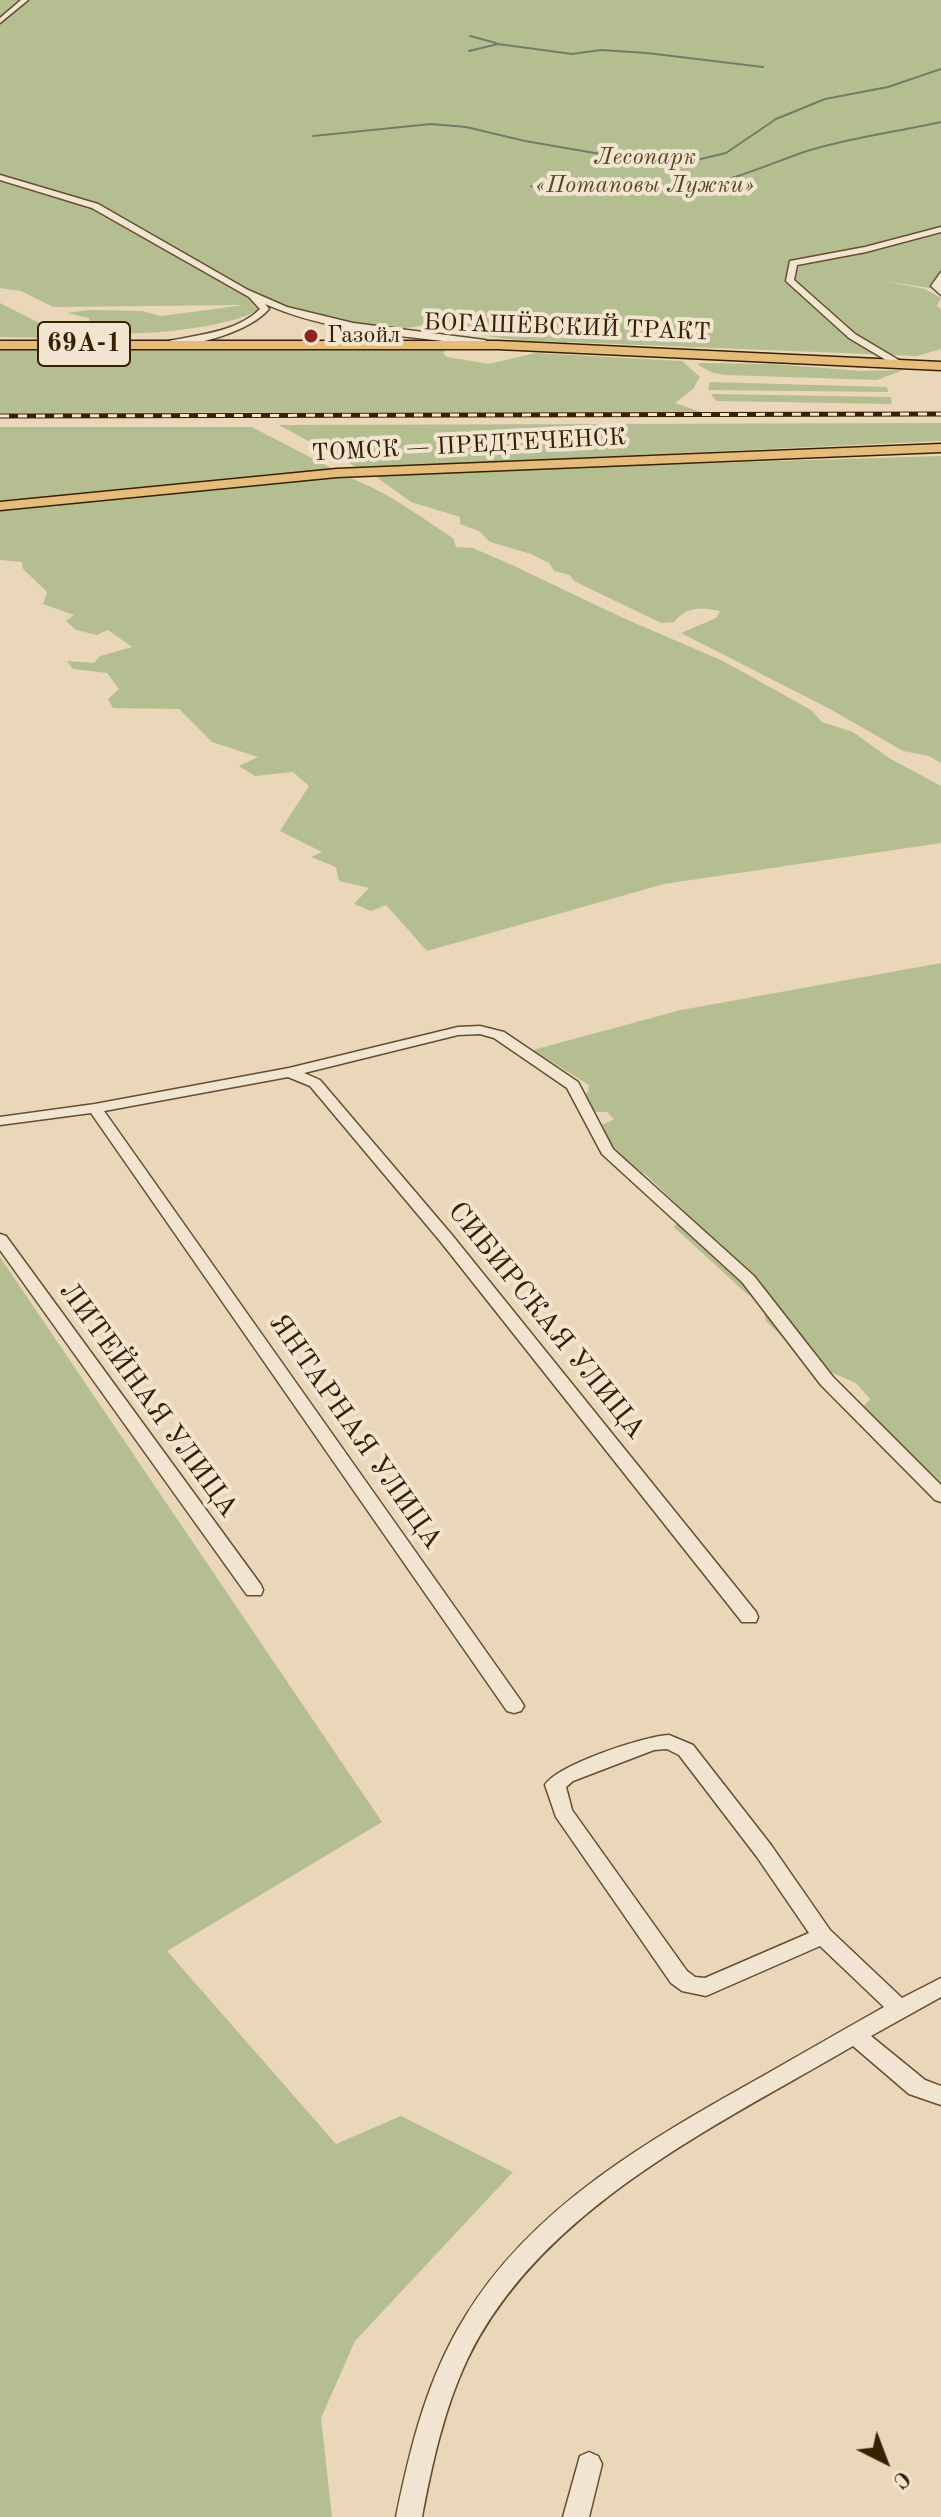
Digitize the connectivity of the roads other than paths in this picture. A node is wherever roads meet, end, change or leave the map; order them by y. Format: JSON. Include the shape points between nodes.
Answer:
{"nodes":[{"id":1,"x":15,"y":0,"type":"edge"},
{"id":2,"x":25,"y":0,"type":"edge"},
{"id":3,"x":0,"y":21,"type":"edge"},
{"id":4,"x":0,"y":177,"type":"edge"},
{"id":5,"x":941,"y":229,"type":"edge"},
{"id":6,"x":941,"y":275,"type":"edge"},
{"id":7,"x":245,"y":292,"type":"junction"},
{"id":8,"x":941,"y":292,"type":"edge"},
{"id":9,"x":284,"y":309,"type":"junction"},
{"id":10,"x":262,"y":314,"type":"junction"},
{"id":11,"x":203,"y":340,"type":"junction"},
{"id":12,"x":425,"y":340,"type":"junction"},
{"id":13,"x":0,"y":345,"type":"edge"},
{"id":14,"x":899,"y":364,"type":"junction"},
{"id":15,"x":941,"y":366,"type":"edge"},
{"id":16,"x":941,"y":448,"type":"edge"},
{"id":17,"x":0,"y":506,"type":"edge"},
{"id":18,"x":289,"y":1072,"type":"junction"},
{"id":19,"x":95,"y":1108,"type":"junction"},
{"id":20,"x":0,"y":1121,"type":"edge"},
{"id":21,"x":0,"y":1239,"type":"edge"},
{"id":22,"x":941,"y":1496,"type":"edge"},
{"id":23,"x":254,"y":1590,"type":"dead end"},
{"id":24,"x":749,"y":1617,"type":"dead end"},
{"id":25,"x":514,"y":1706,"type":"dead end"},
{"id":26,"x":823,"y":1936,"type":"junction"},
{"id":27,"x":941,"y":1987,"type":"edge"},
{"id":28,"x":900,"y":2009,"type":"junction"},
{"id":29,"x":855,"y":2035,"type":"junction"},
{"id":30,"x":941,"y":2096,"type":"edge"},
{"id":31,"x":589,"y":2464,"type":"dead end"},
{"id":32,"x":409,"y":2517,"type":"edge"},
{"id":33,"x":576,"y":2517,"type":"edge"}],
"edges":[{"from":1,"to":2,"type":"street"},
{"from":2,"to":3,"type":"street"},
{"from":4,"to":7,"type":"street","via":[[95,206]]},
{"from":5,"to":14,"type":"street","via":[[793,263],[790,281],[852,336]]},
{"from":6,"to":8,"type":"street","via":[[935,286]]},
{"from":7,"to":9,"type":"street"},
{"from":7,"to":10,"type":"street","via":[[263,304]]},
{"from":9,"to":10,"type":"street"},
{"from":9,"to":12,"type":"street"},
{"from":10,"to":11,"type":"street"},
{"from":11,"to":12,"type":"main road","name":"БОГАШЁВСКИЙ ТРАКТ"},
{"from":11,"to":13,"type":"main road","name":"БОГАШЁВСКИЙ ТРАКТ","number":"69А-1"},
{"from":12,"to":14,"type":"main road","name":"БОГАШЁВСКИЙ ТРАКТ"},
{"from":14,"to":15,"type":"main road","name":"БОГАШЁВСКИЙ ТРАКТ"},
{"from":16,"to":17,"type":"main road","name":"ТОМСК — ПРЕДТЕЧЕНСК","via":[[337,473]]},
{"from":18,"to":19,"type":"street"},
{"from":18,"to":22,"type":"street","via":[[458,1031],[499,1035],[573,1085],[607,1151],[748,1279],[827,1381]]},
{"from":18,"to":24,"type":"street","name":"СИБИРСКАЯ УЛИЦА","via":[[315,1083],[446,1238]]},
{"from":19,"to":20,"type":"street"},
{"from":19,"to":25,"type":"street","name":"ЯНТАРНАЯ УЛИЦА"},
{"from":21,"to":23,"type":"street","name":"ЛИТЕЙНАЯ УЛИЦА"},
{"from":26,"to":26,"type":"street","via":[[686,1750],[652,1743],[555,1785],[563,1812],[679,1977],[690,1985],[706,1987]]},
{"from":26,"to":28,"type":"street"},
{"from":27,"to":28,"type":"street"},
{"from":28,"to":29,"type":"street"},
{"from":29,"to":30,"type":"street","via":[[917,2087]]},
{"from":29,"to":32,"type":"street","via":[[628,2169],[549,2234],[505,2279],[455,2359],[434,2411]]},
{"from":31,"to":33,"type":"street"}]}
